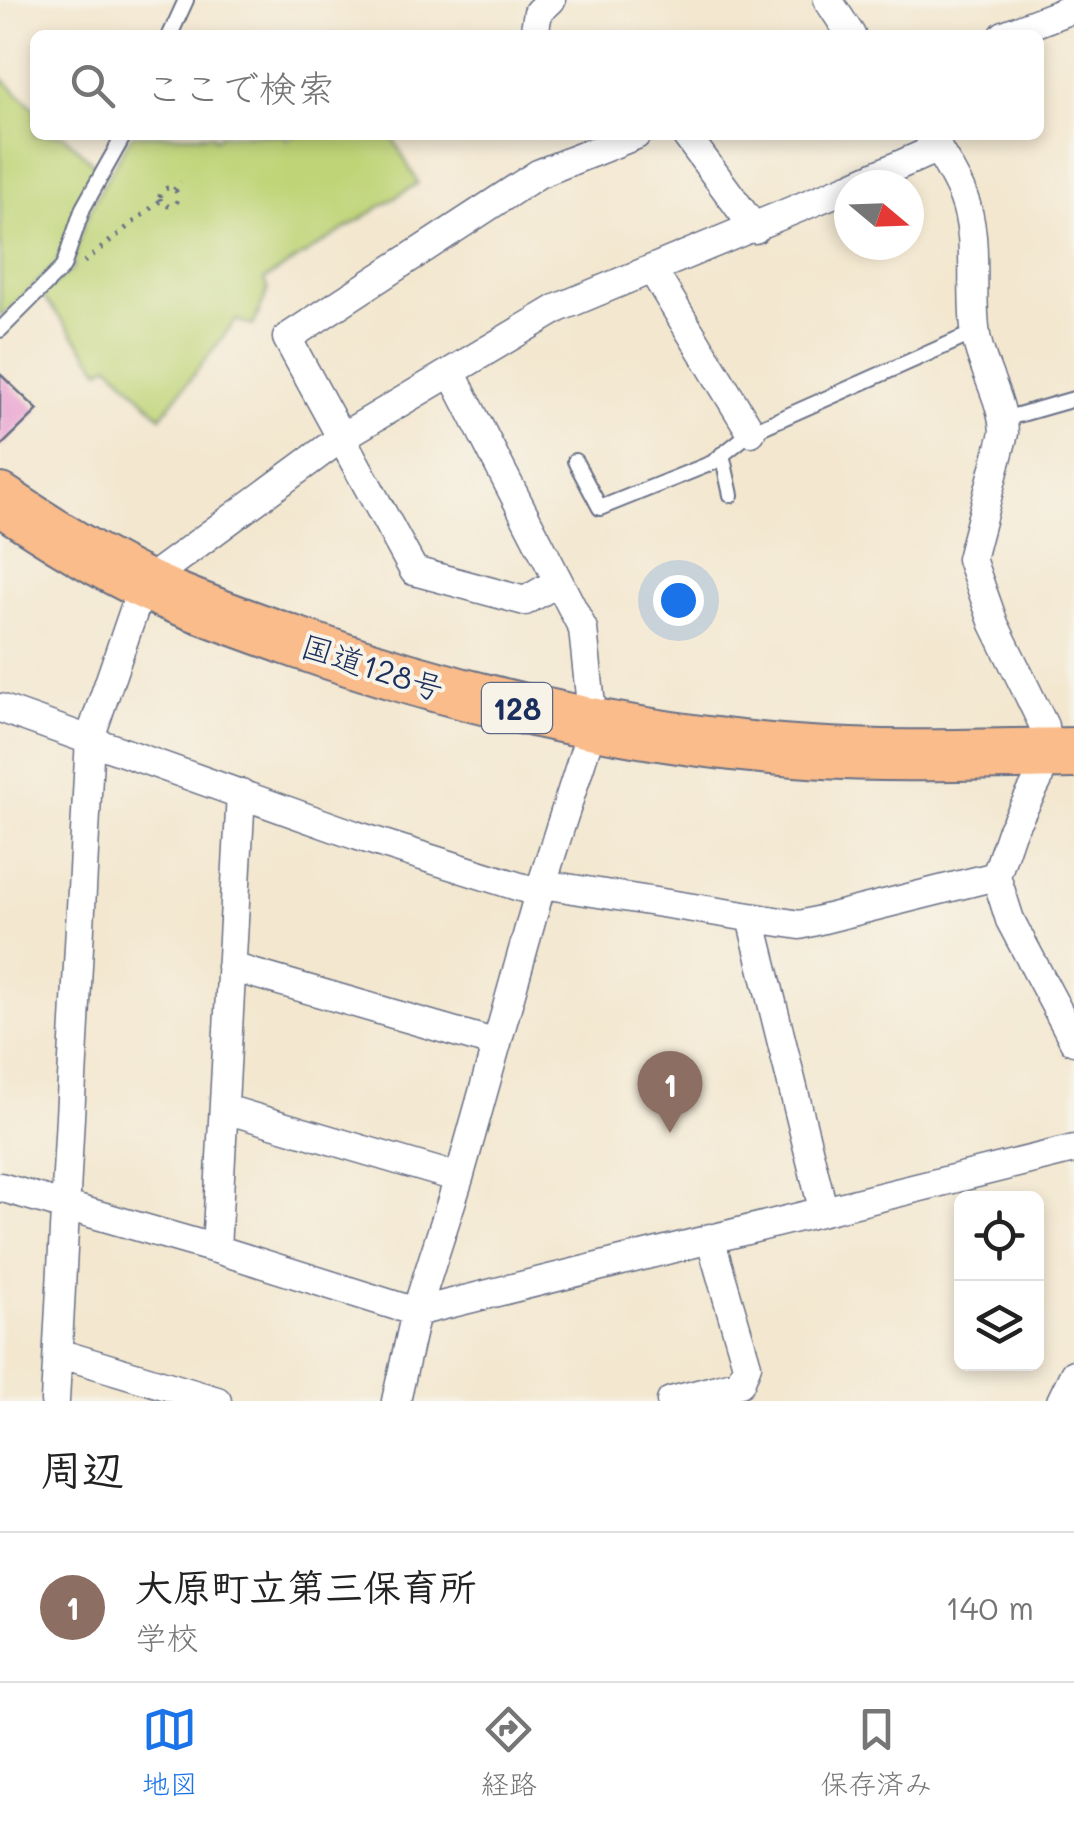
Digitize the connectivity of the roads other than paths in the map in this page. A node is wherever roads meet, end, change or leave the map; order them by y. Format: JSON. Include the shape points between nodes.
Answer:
{"nodes":[{"id":1,"x":186,"y":0,"type":"edge"},
{"id":2,"x":550,"y":0,"type":"edge"},
{"id":3,"x":833,"y":2,"type":"edge"},
{"id":4,"x":1074,"y":8,"type":"edge"},
{"id":5,"x":172,"y":30,"type":"edge"},
{"id":6,"x":535,"y":30,"type":"edge"},
{"id":7,"x":848,"y":30,"type":"edge"},
{"id":8,"x":1017,"y":30,"type":"edge"},
{"id":9,"x":121,"y":140,"type":"edge"},
{"id":10,"x":623,"y":140,"type":"edge"},
{"id":11,"x":690,"y":140,"type":"edge"},
{"id":12,"x":933,"y":142,"type":"edge"},
{"id":13,"x":881,"y":170,"type":"edge"},
{"id":14,"x":834,"y":194,"type":"edge"},
{"id":15,"x":755,"y":229,"type":"junction"},
{"id":16,"x":653,"y":271,"type":"junction"},
{"id":17,"x":0,"y":330,"type":"edge"},
{"id":18,"x":976,"y":332,"type":"junction"},
{"id":19,"x":452,"y":372,"type":"junction"},
{"id":20,"x":1074,"y":399,"type":"edge"},
{"id":21,"x":1004,"y":419,"type":"junction"},
{"id":22,"x":751,"y":432,"type":"junction"},
{"id":23,"x":342,"y":437,"type":"junction"},
{"id":24,"x":722,"y":454,"type":"junction"},
{"id":25,"x":575,"y":461,"type":"dead end"},
{"id":26,"x":731,"y":495,"type":"dead end"},
{"id":27,"x":0,"y":499,"type":"edge"},
{"id":28,"x":558,"y":582,"type":"junction"},
{"id":29,"x":143,"y":584,"type":"junction"},
{"id":30,"x":0,"y":708,"type":"edge"},
{"id":31,"x":593,"y":725,"type":"junction"},
{"id":32,"x":90,"y":738,"type":"junction"},
{"id":33,"x":1060,"y":753,"type":"edge"},
{"id":34,"x":241,"y":793,"type":"junction"},
{"id":35,"x":996,"y":876,"type":"junction"},
{"id":36,"x":541,"y":889,"type":"junction"},
{"id":37,"x":750,"y":918,"type":"junction"},
{"id":38,"x":232,"y":966,"type":"junction"},
{"id":39,"x":1067,"y":1006,"type":"edge"},
{"id":40,"x":1074,"y":1041,"type":"edge"},
{"id":41,"x":497,"y":1044,"type":"junction"},
{"id":42,"x":225,"y":1109,"type":"junction"},
{"id":43,"x":1074,"y":1148,"type":"edge"},
{"id":44,"x":459,"y":1178,"type":"junction"},
{"id":45,"x":0,"y":1187,"type":"edge"},
{"id":46,"x":68,"y":1206,"type":"junction"},
{"id":47,"x":823,"y":1209,"type":"junction"},
{"id":48,"x":710,"y":1238,"type":"junction"},
{"id":49,"x":216,"y":1249,"type":"junction"},
{"id":50,"x":416,"y":1312,"type":"junction"},
{"id":51,"x":58,"y":1353,"type":"junction"},
{"id":52,"x":1074,"y":1374,"type":"edge"},
{"id":53,"x":55,"y":1401,"type":"edge"},
{"id":54,"x":217,"y":1401,"type":"edge"},
{"id":55,"x":396,"y":1401,"type":"edge"},
{"id":56,"x":672,"y":1401,"type":"edge"},
{"id":57,"x":1061,"y":1401,"type":"edge"}],
"edges":[{"from":1,"to":5,"type":"lane"},
{"from":2,"to":6,"type":"street","via":[[538,12]]},
{"from":3,"to":7,"type":"street"},
{"from":4,"to":8,"type":"street"},
{"from":9,"to":17,"type":"lane","via":[[83,208],[63,267]]},
{"from":10,"to":23,"type":"street","via":[[538,174],[287,338]]},
{"from":11,"to":15,"type":"street"},
{"from":12,"to":13,"type":"street"},
{"from":12,"to":18,"type":"street","via":[[964,196]]},
{"from":14,"to":15,"type":"street"},
{"from":15,"to":16,"type":"street"},
{"from":16,"to":19,"type":"street","via":[[558,308]]},
{"from":16,"to":22,"type":"street"},
{"from":18,"to":21,"type":"street"},
{"from":18,"to":22,"type":"lane"},
{"from":19,"to":23,"type":"street"},
{"from":19,"to":28,"type":"street"},
{"from":20,"to":21,"type":"lane"},
{"from":21,"to":33,"type":"street","via":[[971,559],[994,624]]},
{"from":22,"to":24,"type":"lane"},
{"from":23,"to":28,"type":"street","via":[[414,570],[525,601]]},
{"from":23,"to":29,"type":"street"},
{"from":24,"to":25,"type":"lane","via":[[600,508]]},
{"from":24,"to":26,"type":"lane"},
{"from":27,"to":29,"type":"highway","name":"国道128号","number":"128"},
{"from":28,"to":31,"type":"street","via":[[583,629]]},
{"from":29,"to":31,"type":"highway","name":"国道128号","number":"128","via":[[354,662]]},
{"from":29,"to":32,"type":"street"},
{"from":30,"to":32,"type":"street"},
{"from":31,"to":33,"type":"highway","name":"国道128号","number":"128","via":[[811,752]]},
{"from":31,"to":36,"type":"street"},
{"from":32,"to":34,"type":"street"},
{"from":32,"to":46,"type":"street"},
{"from":33,"to":35,"type":"street","via":[[1038,780]]},
{"from":34,"to":36,"type":"street","via":[[355,836]]},
{"from":34,"to":38,"type":"street"},
{"from":35,"to":37,"type":"street","via":[[800,924]]},
{"from":35,"to":39,"type":"street","via":[[1010,920]]},
{"from":36,"to":37,"type":"street"},
{"from":36,"to":41,"type":"street"},
{"from":37,"to":47,"type":"street"},
{"from":38,"to":41,"type":"street"},
{"from":38,"to":42,"type":"street"},
{"from":39,"to":40,"type":"street"},
{"from":41,"to":44,"type":"street"},
{"from":42,"to":44,"type":"street"},
{"from":42,"to":49,"type":"street"},
{"from":43,"to":47,"type":"street"},
{"from":44,"to":50,"type":"street"},
{"from":45,"to":46,"type":"street"},
{"from":46,"to":49,"type":"street"},
{"from":46,"to":51,"type":"street"},
{"from":47,"to":48,"type":"street"},
{"from":48,"to":50,"type":"street"},
{"from":48,"to":56,"type":"street","via":[[747,1364],[740,1383]]},
{"from":49,"to":50,"type":"street"},
{"from":50,"to":55,"type":"street"},
{"from":51,"to":53,"type":"street"},
{"from":51,"to":54,"type":"street"},
{"from":52,"to":57,"type":"street"}]}
